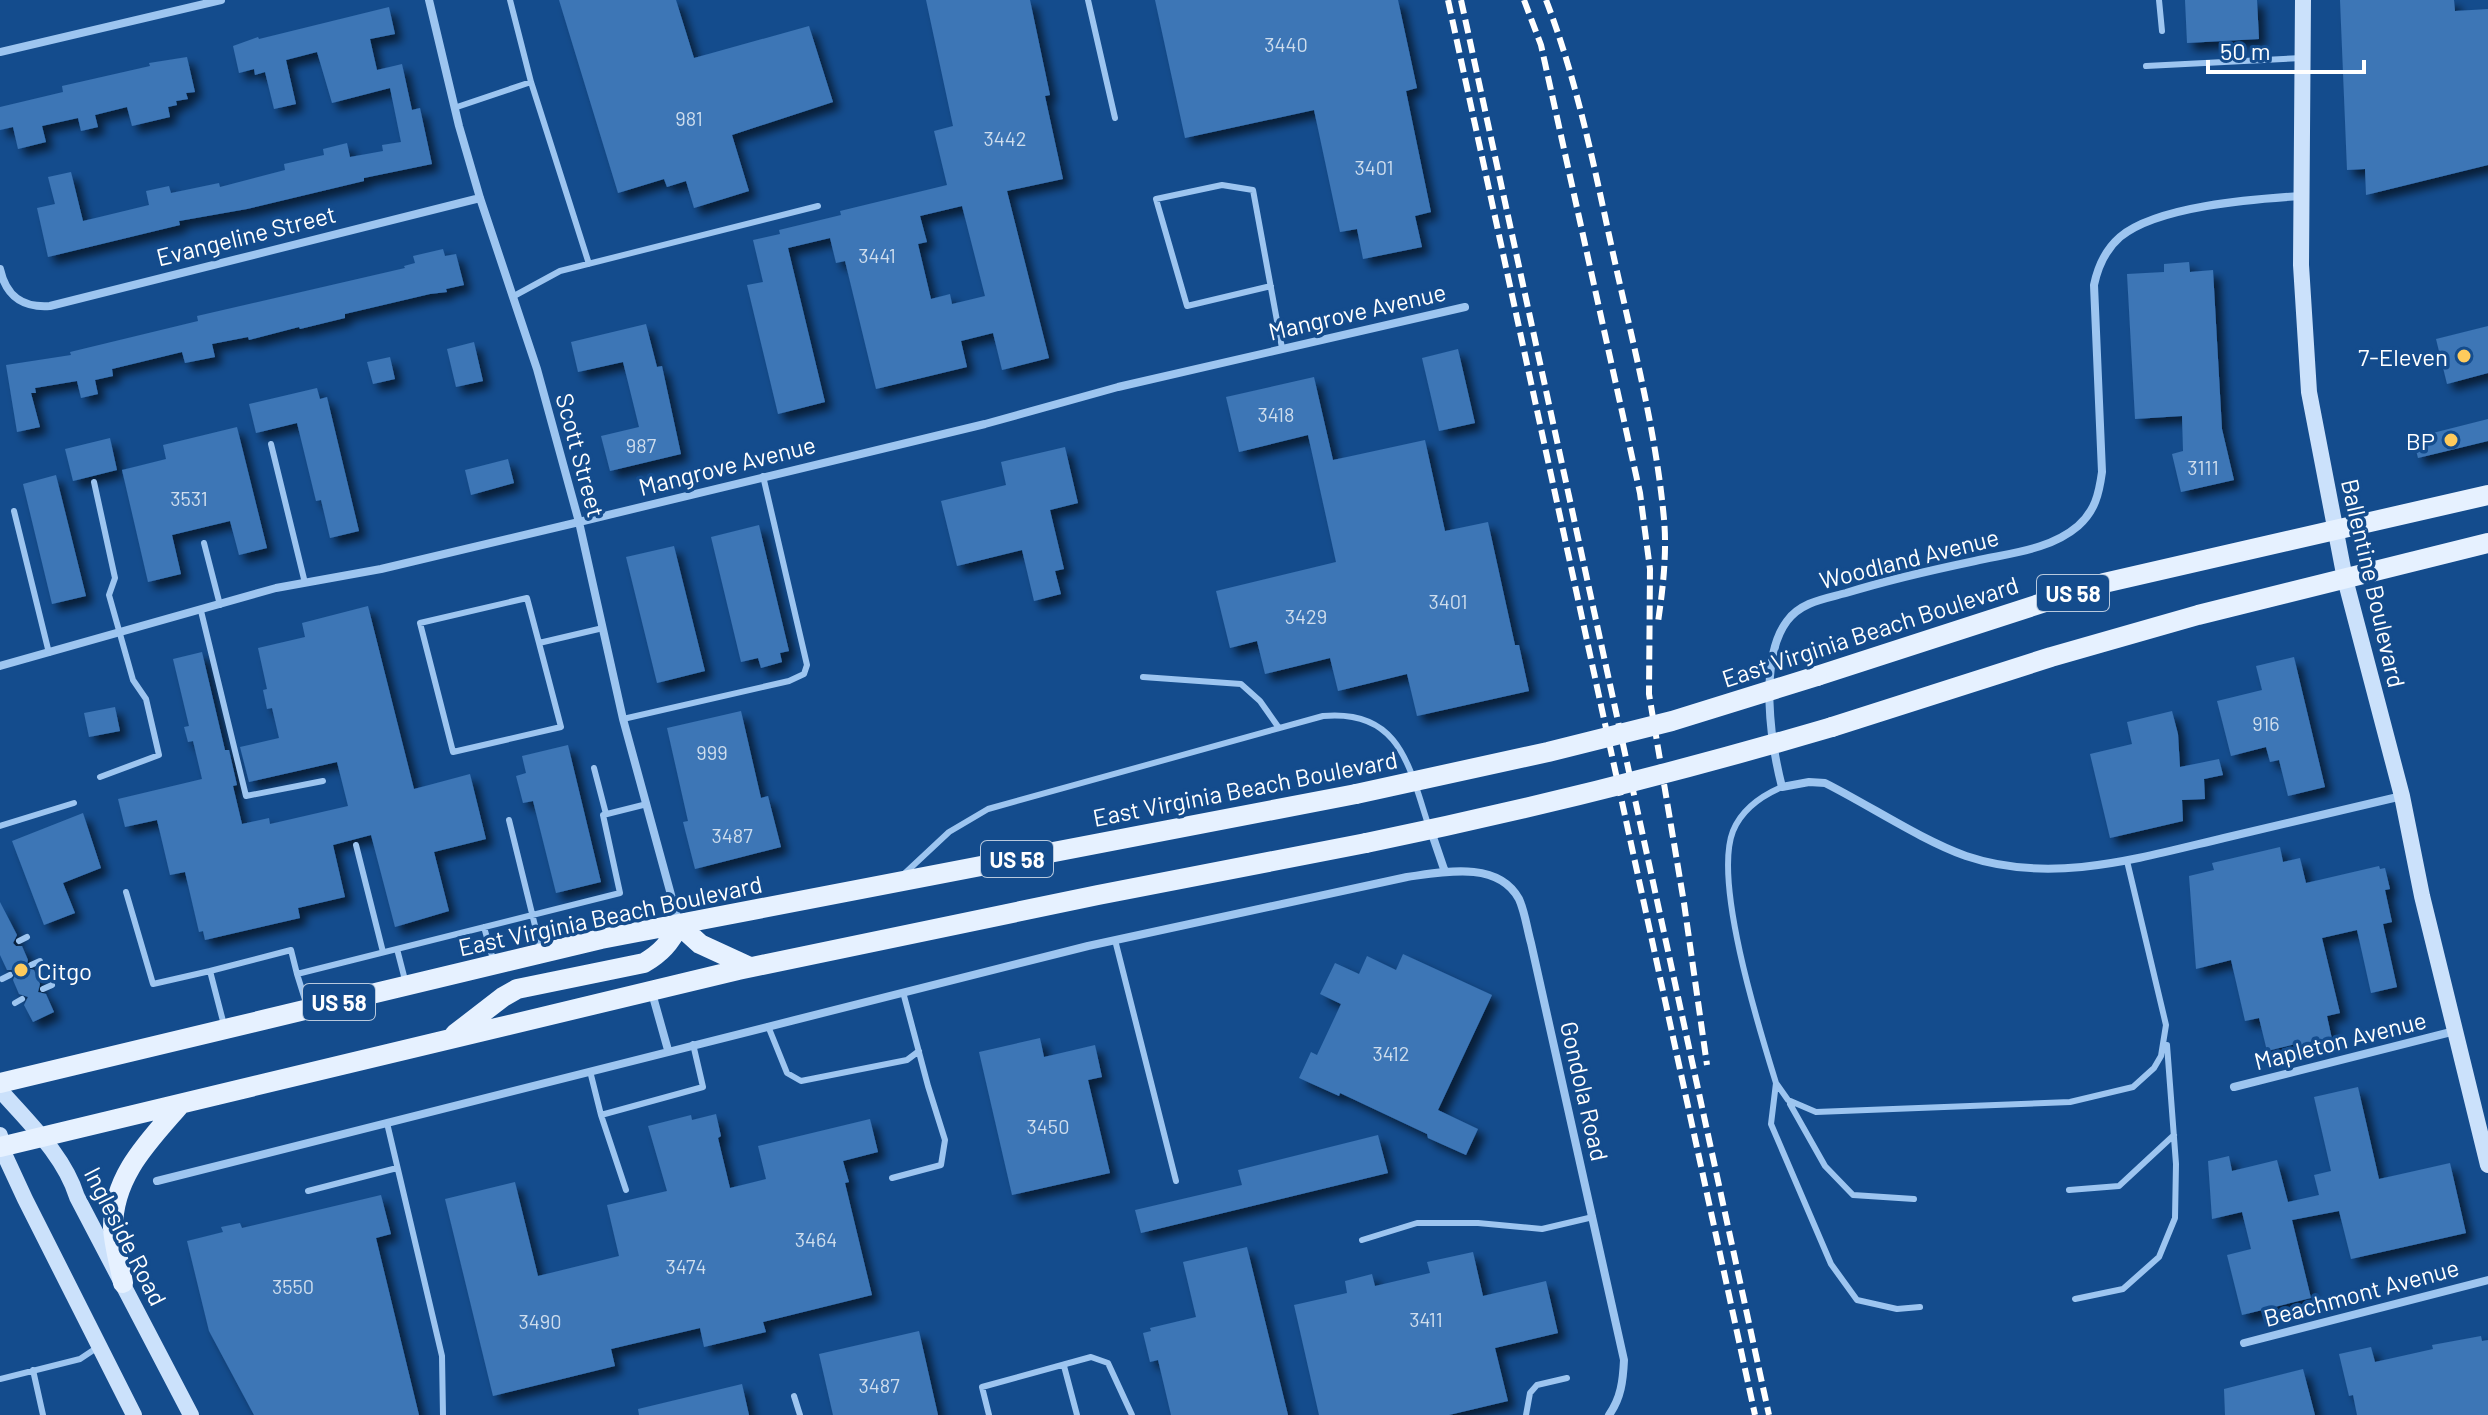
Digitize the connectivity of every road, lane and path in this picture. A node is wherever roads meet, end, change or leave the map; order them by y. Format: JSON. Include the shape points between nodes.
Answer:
{"nodes":[{"id":1,"x":221,"y":0,"type":"edge"},
{"id":2,"x":429,"y":0,"type":"edge"},
{"id":3,"x":510,"y":0,"type":"edge"},
{"id":4,"x":1088,"y":0,"type":"edge"},
{"id":5,"x":2159,"y":0,"type":"edge"},
{"id":6,"x":2303,"y":0,"type":"edge"},
{"id":7,"x":2162,"y":31,"type":"dead end"},
{"id":8,"x":0,"y":52,"type":"edge"},
{"id":9,"x":2302,"y":58,"type":"junction"},
{"id":10,"x":2146,"y":66,"type":"dead end"},
{"id":11,"x":531,"y":82,"type":"junction"},
{"id":12,"x":454,"y":108,"type":"junction"},
{"id":13,"x":1115,"y":118,"type":"dead end"},
{"id":14,"x":2302,"y":196,"type":"junction"},
{"id":15,"x":480,"y":198,"type":"junction"},
{"id":16,"x":818,"y":206,"type":"dead end"},
{"id":17,"x":589,"y":264,"type":"junction"},
{"id":18,"x":0,"y":269,"type":"edge"},
{"id":19,"x":1271,"y":286,"type":"junction"},
{"id":20,"x":514,"y":296,"type":"junction"},
{"id":21,"x":1465,"y":307,"type":"dead end"},
{"id":22,"x":1282,"y":348,"type":"junction"},
{"id":23,"x":271,"y":444,"type":"dead end"},
{"id":24,"x":763,"y":476,"type":"junction"},
{"id":25,"x":94,"y":482,"type":"dead end"},
{"id":26,"x":2488,"y":495,"type":"edge"},
{"id":27,"x":14,"y":511,"type":"dead end"},
{"id":28,"x":579,"y":522,"type":"junction"},
{"id":29,"x":2335,"y":531,"type":"junction"},
{"id":30,"x":204,"y":543,"type":"dead end"},
{"id":31,"x":2488,"y":543,"type":"edge"},
{"id":32,"x":2345,"y":579,"type":"junction"},
{"id":33,"x":305,"y":583,"type":"junction"},
{"id":34,"x":220,"y":605,"type":"junction"},
{"id":35,"x":201,"y":611,"type":"junction"},
{"id":36,"x":603,"y":628,"type":"junction"},
{"id":37,"x":121,"y":633,"type":"junction"},
{"id":38,"x":539,"y":643,"type":"junction"},
{"id":39,"x":49,"y":653,"type":"junction"},
{"id":40,"x":0,"y":666,"type":"edge"},
{"id":41,"x":1143,"y":677,"type":"dead end"},
{"id":42,"x":623,"y":719,"type":"junction"},
{"id":43,"x":1279,"y":728,"type":"junction"},
{"id":44,"x":594,"y":768,"type":"dead end"},
{"id":45,"x":100,"y":777,"type":"dead end"},
{"id":46,"x":323,"y":781,"type":"dead end"},
{"id":47,"x":1782,"y":787,"type":"junction"},
{"id":48,"x":2402,"y":796,"type":"junction"},
{"id":49,"x":74,"y":803,"type":"dead end"},
{"id":50,"x":647,"y":804,"type":"junction"},
{"id":51,"x":606,"y":814,"type":"junction"},
{"id":52,"x":509,"y":820,"type":"dead end"},
{"id":53,"x":0,"y":826,"type":"edge"},
{"id":54,"x":1430,"y":830,"type":"joint"},
{"id":55,"x":356,"y":845,"type":"dead end"},
{"id":56,"x":2127,"y":861,"type":"junction"},
{"id":57,"x":1445,"y":872,"type":"junction"},
{"id":58,"x":895,"y":883,"type":"junction"},
{"id":59,"x":126,"y":892,"type":"dead end"},
{"id":60,"x":532,"y":915,"type":"junction"},
{"id":61,"x":679,"y":925,"type":"junction"},
{"id":62,"x":484,"y":927,"type":"junction"},
{"id":63,"x":27,"y":937,"type":"dead end"},
{"id":64,"x":1115,"y":940,"type":"junction"},
{"id":65,"x":19,"y":941,"type":"dead end"},
{"id":66,"x":397,"y":949,"type":"junction"},
{"id":67,"x":383,"y":952,"type":"junction"},
{"id":68,"x":542,"y":953,"type":"junction"},
{"id":69,"x":40,"y":961,"type":"dead end"},
{"id":70,"x":31,"y":965,"type":"dead end"},
{"id":71,"x":494,"y":965,"type":"junction"},
{"id":72,"x":750,"y":967,"type":"junction"},
{"id":73,"x":210,"y":971,"type":"junction"},
{"id":74,"x":297,"y":974,"type":"junction"},
{"id":75,"x":10,"y":975,"type":"dead end"},
{"id":76,"x":2,"y":979,"type":"dead end"},
{"id":77,"x":52,"y":985,"type":"dead end"},
{"id":78,"x":406,"y":986,"type":"junction"},
{"id":79,"x":43,"y":989,"type":"dead end"},
{"id":80,"x":651,"y":990,"type":"junction"},
{"id":81,"x":903,"y":992,"type":"junction"},
{"id":82,"x":308,"y":1009,"type":"junction"},
{"id":83,"x":768,"y":1026,"type":"junction"},
{"id":84,"x":226,"y":1029,"type":"junction"},
{"id":85,"x":2456,"y":1031,"type":"junction"},
{"id":86,"x":2166,"y":1033,"type":"junction"},
{"id":87,"x":449,"y":1039,"type":"junction"},
{"id":88,"x":693,"y":1044,"type":"junction"},
{"id":89,"x":668,"y":1050,"type":"junction"},
{"id":90,"x":919,"y":1051,"type":"junction"},
{"id":91,"x":590,"y":1071,"type":"junction"},
{"id":92,"x":0,"y":1083,"type":"edge"},
{"id":93,"x":1776,"y":1083,"type":"junction"},
{"id":94,"x":2234,"y":1087,"type":"dead end"},
{"id":95,"x":0,"y":1090,"type":"edge"},
{"id":96,"x":1788,"y":1100,"type":"junction"},
{"id":97,"x":180,"y":1105,"type":"junction"},
{"id":98,"x":601,"y":1115,"type":"junction"},
{"id":99,"x":387,"y":1123,"type":"junction"},
{"id":100,"x":2174,"y":1135,"type":"junction"},
{"id":101,"x":42,"y":1137,"type":"junction"},
{"id":102,"x":0,"y":1143,"type":"edge"},
{"id":103,"x":2488,"y":1165,"type":"edge"},
{"id":104,"x":397,"y":1168,"type":"junction"},
{"id":105,"x":892,"y":1178,"type":"dead end"},
{"id":106,"x":157,"y":1181,"type":"dead end"},
{"id":107,"x":1176,"y":1181,"type":"dead end"},
{"id":108,"x":626,"y":1190,"type":"dead end"},
{"id":109,"x":2069,"y":1190,"type":"dead end"},
{"id":110,"x":308,"y":1191,"type":"dead end"},
{"id":111,"x":1914,"y":1199,"type":"dead end"},
{"id":112,"x":1593,"y":1217,"type":"junction"},
{"id":113,"x":1362,"y":1240,"type":"dead end"},
{"id":114,"x":2488,"y":1280,"type":"edge"},
{"id":115,"x":123,"y":1283,"type":"junction"},
{"id":116,"x":2075,"y":1299,"type":"dead end"},
{"id":117,"x":1920,"y":1307,"type":"dead end"},
{"id":118,"x":2244,"y":1343,"type":"dead end"},
{"id":119,"x":101,"y":1345,"type":"junction"},
{"id":120,"x":1064,"y":1366,"type":"junction"},
{"id":121,"x":33,"y":1370,"type":"junction"},
{"id":122,"x":1567,"y":1378,"type":"dead end"},
{"id":123,"x":0,"y":1379,"type":"edge"},
{"id":124,"x":794,"y":1396,"type":"dead end"},
{"id":125,"x":43,"y":1415,"type":"edge"},
{"id":126,"x":134,"y":1415,"type":"edge"},
{"id":127,"x":191,"y":1415,"type":"edge"},
{"id":128,"x":443,"y":1415,"type":"edge"},
{"id":129,"x":800,"y":1415,"type":"edge"},
{"id":130,"x":989,"y":1415,"type":"edge"},
{"id":131,"x":1077,"y":1415,"type":"edge"},
{"id":132,"x":1132,"y":1415,"type":"edge"},
{"id":133,"x":1526,"y":1415,"type":"edge"},
{"id":134,"x":1609,"y":1415,"type":"edge"}],
"edges":[{"from":1,"to":8,"type":"street"},
{"from":2,"to":12,"type":"street","name":"Scott Street"},
{"from":3,"to":11,"type":"lane"},
{"from":4,"to":13,"type":"lane"},
{"from":5,"to":7,"type":"lane"},
{"from":6,"to":9,"type":"main road","name":"Ballentine Boulevard"},
{"from":9,"to":10,"type":"lane"},
{"from":9,"to":14,"type":"main road","name":"Ballentine Boulevard"},
{"from":11,"to":12,"type":"lane"},
{"from":11,"to":17,"type":"lane"},
{"from":12,"to":15,"type":"street","name":"Scott Street"},
{"from":14,"to":29,"type":"main road","name":"Ballentine Boulevard","via":[[2309,392]]},
{"from":14,"to":47,"type":"street","name":"Woodland Avenue","via":[[2158,217],[2120,237],[2107,251],[2094,285],[2102,472],[2093,508],[2077,526],[2027,551],[1883,582],[1799,608],[1781,631],[1773,660],[1772,747]]},
{"from":15,"to":18,"type":"street","name":"Evangeline Street","via":[[50,306],[36,307],[11,295]]},
{"from":15,"to":20,"type":"street","name":"Scott Street"},
{"from":16,"to":17,"type":"lane"},
{"from":17,"to":20,"type":"lane","via":[[560,271]]},
{"from":19,"to":19,"type":"lane","via":[[1253,190],[1222,185],[1156,199],[1187,306]]},
{"from":19,"to":22,"type":"lane"},
{"from":20,"to":28,"type":"street","name":"Scott Street"},
{"from":21,"to":22,"type":"street","name":"Mangrove Avenue"},
{"from":22,"to":24,"type":"street","name":"Mangrove Avenue"},
{"from":23,"to":33,"type":"lane"},
{"from":24,"to":28,"type":"street","name":"Mangrove Avenue"},
{"from":24,"to":42,"type":"lane","via":[[807,665],[804,674]]},
{"from":25,"to":37,"type":"lane","via":[[115,578],[109,595]]},
{"from":26,"to":29,"type":"main road","name":"East Virginia Beach Boulevard","number":"US 58"},
{"from":27,"to":39,"type":"lane"},
{"from":28,"to":33,"type":"street","name":"Mangrove Avenue"},
{"from":28,"to":36,"type":"street","name":"Scott Street"},
{"from":29,"to":32,"type":"main road","name":"Ballentine Boulevard"},
{"from":29,"to":58,"type":"main road","name":"East Virginia Beach Boulevard","number":"US 58","bridge":true,"via":[[2104,583],[1657,725],[1356,794]]},
{"from":30,"to":34,"type":"lane"},
{"from":31,"to":32,"type":"main road","number":"US 58"},
{"from":32,"to":48,"type":"main road","name":"Ballentine Boulevard"},
{"from":32,"to":72,"type":"main road","number":"US 58","bridge":true,"via":[[2168,623],[1832,727],[1523,810]]},
{"from":33,"to":34,"type":"street","name":"Mangrove Avenue"},
{"from":34,"to":35,"type":"street","name":"Mangrove Avenue"},
{"from":35,"to":37,"type":"street","name":"Mangrove Avenue"},
{"from":35,"to":46,"type":"lane","via":[[246,796]]},
{"from":36,"to":38,"type":"lane"},
{"from":36,"to":42,"type":"street","name":"Scott Street"},
{"from":37,"to":39,"type":"street","name":"Mangrove Avenue"},
{"from":37,"to":45,"type":"lane","via":[[133,680],[146,699],[159,755]]},
{"from":38,"to":38,"type":"lane","via":[[527,598],[420,623],[453,752],[561,727]]},
{"from":39,"to":40,"type":"street","name":"Mangrove Avenue"},
{"from":41,"to":43,"type":"lane","via":[[1241,684]]},
{"from":42,"to":50,"type":"street","name":"Scott Street"},
{"from":43,"to":54,"type":"lane","via":[[1346,714],[1375,725],[1404,752]]},
{"from":43,"to":58,"type":"lane","via":[[988,809],[949,832]]},
{"from":44,"to":51,"type":"lane"},
{"from":47,"to":56,"type":"street","via":[[1825,783],[1942,846],[2006,867],[2046,870]]},
{"from":47,"to":93,"type":"lane","via":[[1755,801],[1739,819],[1729,854],[1740,949]]},
{"from":48,"to":56,"type":"street"},
{"from":48,"to":85,"type":"main road","name":"Ballentine Boulevard"},
{"from":49,"to":53,"type":"lane"},
{"from":50,"to":51,"type":"lane"},
{"from":50,"to":61,"type":"street","name":"Scott Street"},
{"from":51,"to":60,"type":"lane","via":[[620,893]]},
{"from":52,"to":60,"type":"lane"},
{"from":54,"to":57,"type":"street"},
{"from":55,"to":67,"type":"lane"},
{"from":56,"to":86,"type":"lane"},
{"from":57,"to":64,"type":"street"},
{"from":57,"to":112,"type":"street","name":"Gondola Road","via":[[1495,876],[1519,900]]},
{"from":58,"to":61,"type":"main road","name":"East Virginia Beach Boulevard","number":"US 58"},
{"from":59,"to":73,"type":"lane","via":[[153,984]]},
{"from":60,"to":62,"type":"lane"},
{"from":60,"to":68,"type":"lane"},
{"from":61,"to":68,"type":"main road","name":"East Virginia Beach Boulevard","number":"US 58"},
{"from":61,"to":72,"type":"main road","via":[[700,944]]},
{"from":61,"to":87,"type":"main road","via":[[659,954],[644,963],[517,989]]},
{"from":62,"to":66,"type":"lane"},
{"from":62,"to":71,"type":"lane"},
{"from":63,"to":65,"type":"lane"},
{"from":64,"to":81,"type":"street"},
{"from":64,"to":107,"type":"lane"},
{"from":66,"to":67,"type":"lane"},
{"from":66,"to":78,"type":"lane"},
{"from":67,"to":74,"type":"lane"},
{"from":68,"to":71,"type":"main road","name":"East Virginia Beach Boulevard","number":"US 58"},
{"from":69,"to":70,"type":"lane"},
{"from":71,"to":78,"type":"main road","name":"East Virginia Beach Boulevard","number":"US 58"},
{"from":72,"to":80,"type":"main road","number":"US 58"},
{"from":73,"to":74,"type":"lane","via":[[291,950]]},
{"from":73,"to":84,"type":"lane"},
{"from":74,"to":82,"type":"lane"},
{"from":75,"to":76,"type":"lane"},
{"from":77,"to":79,"type":"lane"},
{"from":78,"to":82,"type":"main road","name":"East Virginia Beach Boulevard","number":"US 58"},
{"from":80,"to":87,"type":"main road","number":"US 58"},
{"from":80,"to":89,"type":"street"},
{"from":81,"to":83,"type":"street"},
{"from":81,"to":90,"type":"lane"},
{"from":82,"to":84,"type":"main road","name":"East Virginia Beach Boulevard","number":"US 58"},
{"from":83,"to":88,"type":"street"},
{"from":83,"to":90,"type":"lane","via":[[787,1073],[801,1081],[907,1060]]},
{"from":84,"to":92,"type":"main road","name":"East Virginia Beach Boulevard","number":"US 58"},
{"from":85,"to":94,"type":"street","name":"Mapleton Avenue"},
{"from":85,"to":103,"type":"main road","name":"Ballentine Boulevard"},
{"from":86,"to":96,"type":"lane","via":[[2161,1056],[2142,1081],[2094,1098],[1816,1112]]},
{"from":86,"to":100,"type":"lane"},
{"from":87,"to":97,"type":"main road","number":"US 58"},
{"from":88,"to":89,"type":"street"},
{"from":88,"to":98,"type":"lane","via":[[703,1087]]},
{"from":89,"to":91,"type":"street"},
{"from":90,"to":105,"type":"lane","via":[[945,1140],[941,1165]]},
{"from":91,"to":98,"type":"lane"},
{"from":91,"to":99,"type":"street"},
{"from":93,"to":96,"type":"lane"},
{"from":93,"to":117,"type":"lane","via":[[1771,1124],[1831,1264],[1857,1300],[1897,1309]]},
{"from":95,"to":101,"type":"main road","name":"Ingleside Road"},
{"from":96,"to":111,"type":"lane","via":[[1825,1166],[1853,1195]]},
{"from":97,"to":101,"type":"main road","number":"US 58"},
{"from":97,"to":115,"type":"main road","via":[[136,1154],[116,1199],[113,1229]]},
{"from":98,"to":108,"type":"lane"},
{"from":99,"to":104,"type":"lane"},
{"from":99,"to":106,"type":"street"},
{"from":100,"to":109,"type":"lane","via":[[2119,1186]]},
{"from":100,"to":116,"type":"lane","via":[[2175,1218],[2159,1257],[2123,1289]]},
{"from":101,"to":102,"type":"main road","number":"US 58"},
{"from":101,"to":115,"type":"main road","name":"Ingleside Road","via":[[72,1180]]},
{"from":102,"to":119,"type":"main road"},
{"from":104,"to":110,"type":"lane"},
{"from":104,"to":128,"type":"lane","via":[[442,1356]]},
{"from":112,"to":113,"type":"lane","via":[[1542,1229],[1417,1223]]},
{"from":112,"to":134,"type":"street","name":"Gondola Road","via":[[1624,1360],[1618,1399]]},
{"from":114,"to":118,"type":"street","name":"Beachmont Avenue"},
{"from":115,"to":127,"type":"main road","name":"Ingleside Road"},
{"from":119,"to":121,"type":"lane","via":[[80,1359]]},
{"from":119,"to":126,"type":"main road"},
{"from":120,"to":130,"type":"lane","via":[[982,1387]]},
{"from":120,"to":131,"type":"lane"},
{"from":120,"to":132,"type":"lane","via":[[1091,1357],[1108,1363]]},
{"from":121,"to":123,"type":"lane"},
{"from":121,"to":125,"type":"lane"},
{"from":122,"to":133,"type":"lane","via":[[1537,1385]]},
{"from":124,"to":129,"type":"lane"}]}
